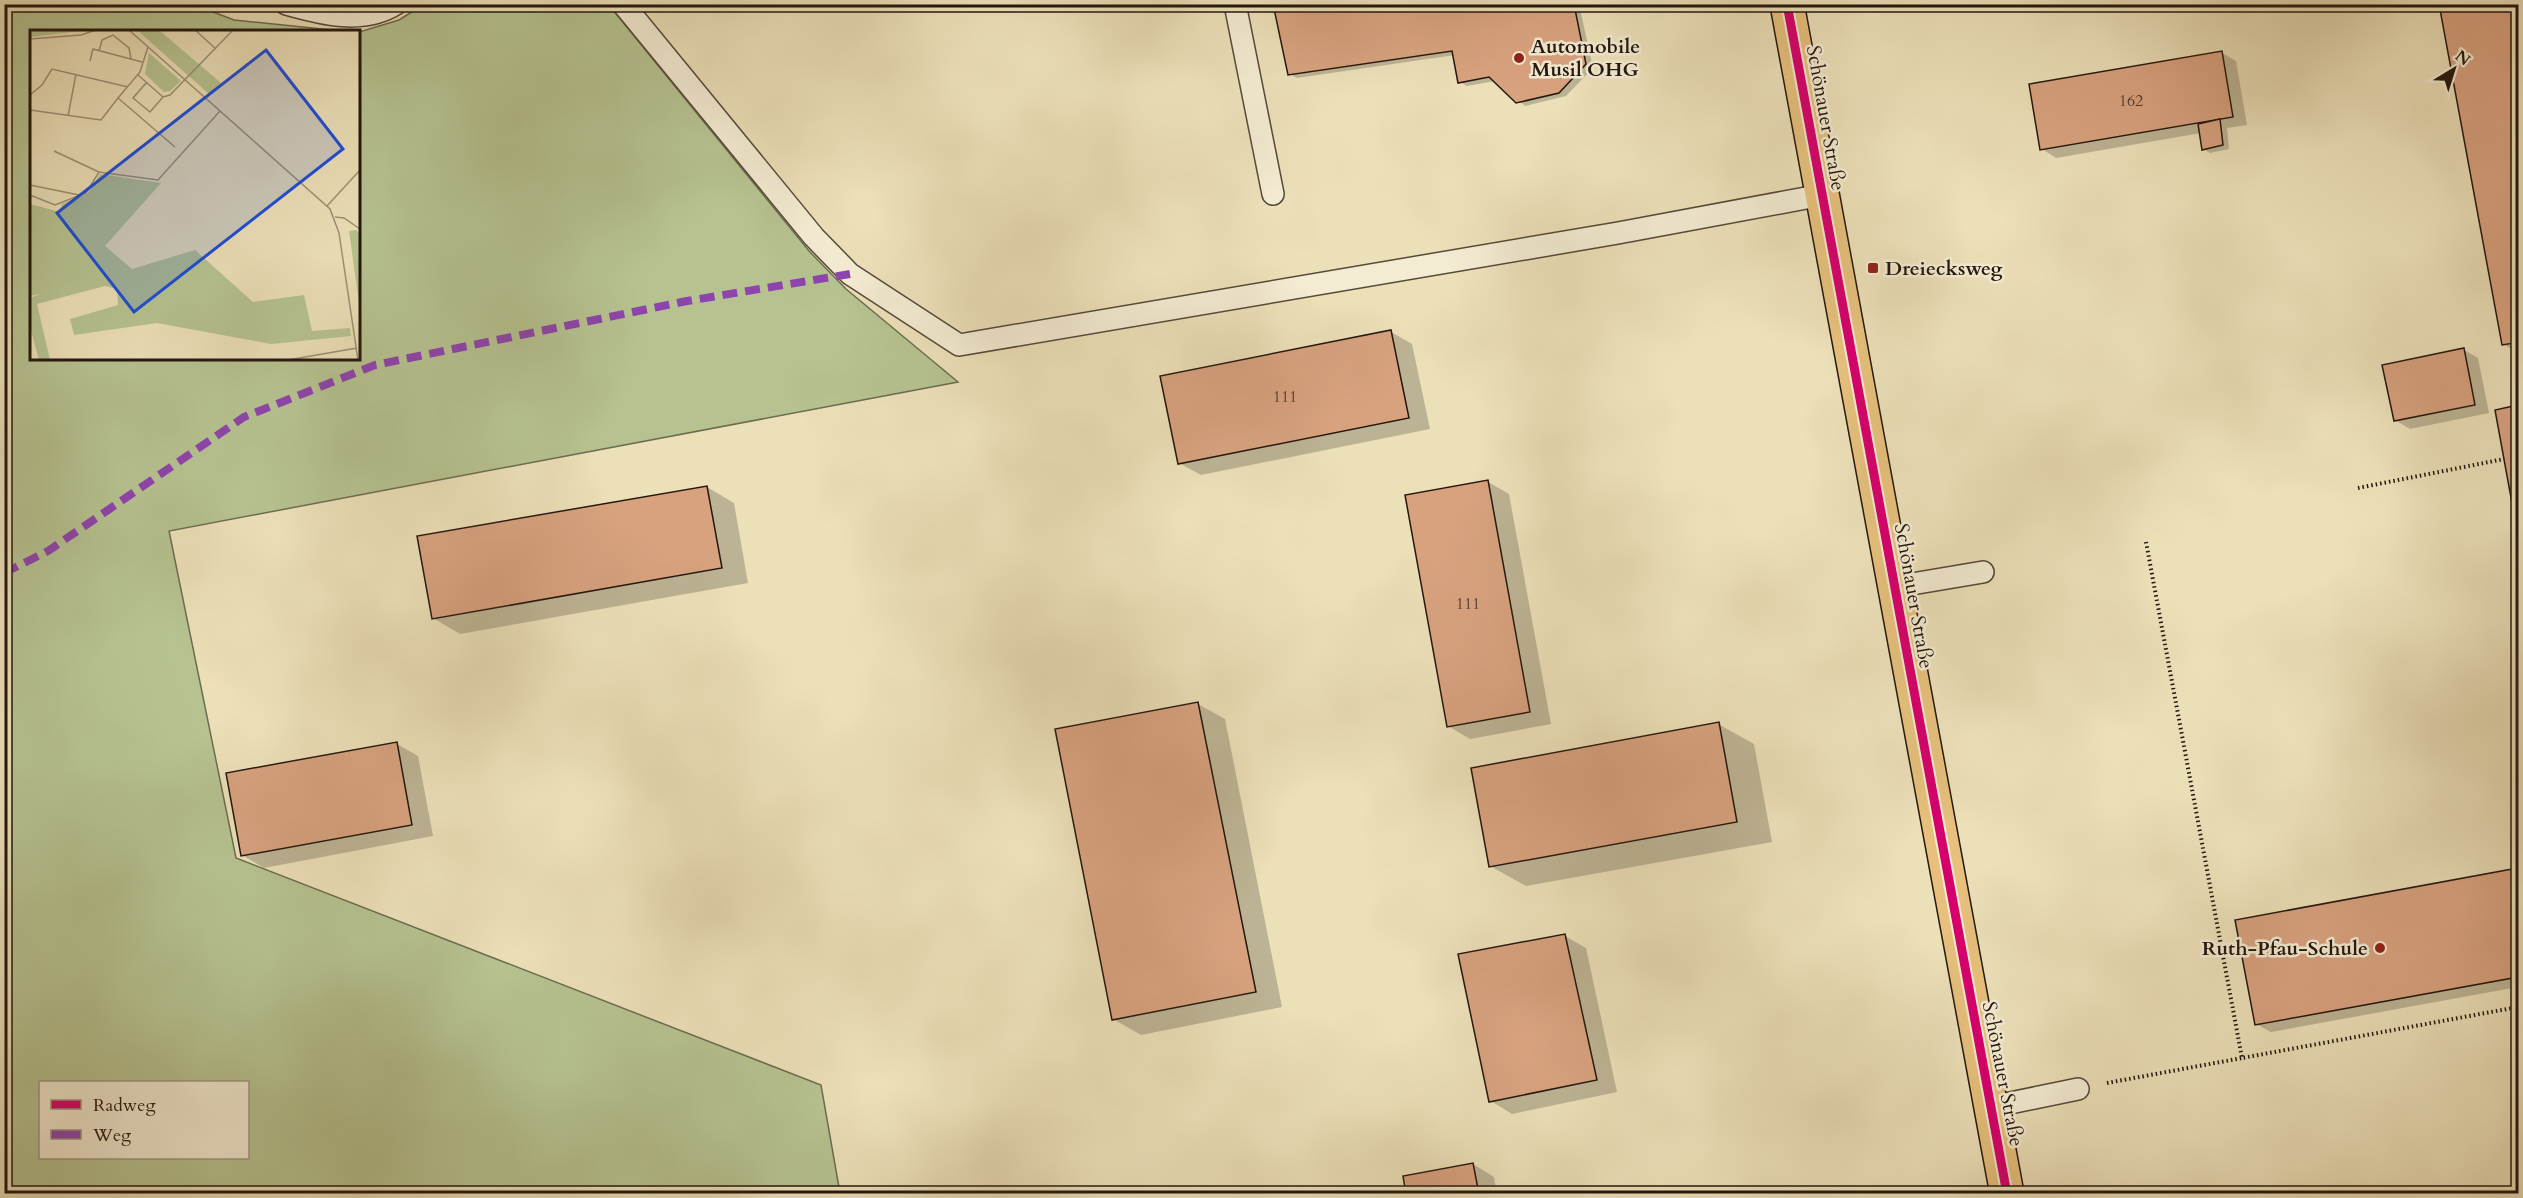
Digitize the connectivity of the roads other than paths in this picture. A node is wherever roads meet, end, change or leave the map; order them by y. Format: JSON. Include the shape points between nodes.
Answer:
{"nodes":[{"id":1,"x":396,"y":4,"type":"edge"},
{"id":2,"x":623,"y":4,"type":"edge"},
{"id":3,"x":1235,"y":4,"type":"edge"},
{"id":4,"x":1787,"y":4,"type":"edge"},
{"id":5,"x":287,"y":5,"type":"edge"},
{"id":6,"x":1273,"y":194,"type":"dead end"},
{"id":7,"x":1822,"y":195,"type":"junction"},
{"id":8,"x":1983,"y":572,"type":"dead end"},
{"id":9,"x":1894,"y":586,"type":"junction"},
{"id":10,"x":2078,"y":1089,"type":"road end"},
{"id":11,"x":1991,"y":1107,"type":"junction"},
{"id":12,"x":2007,"y":1194,"type":"edge"}],
"edges":[{"from":1,"to":5,"type":"lane","via":[[381,13],[336,16]]},
{"from":2,"to":7,"type":"lane","via":[[813,237],[843,267],[958,345]]},
{"from":3,"to":6,"type":"lane"},
{"from":4,"to":7,"type":"main road","name":"Schönauer Straße"},
{"from":7,"to":9,"type":"main road","name":"Schönauer Straße"},
{"from":8,"to":9,"type":"lane"},
{"from":9,"to":11,"type":"main road","name":"Schönauer Straße"},
{"from":10,"to":11,"type":"lane"},
{"from":11,"to":12,"type":"main road","name":"Schönauer Straße"}]}
